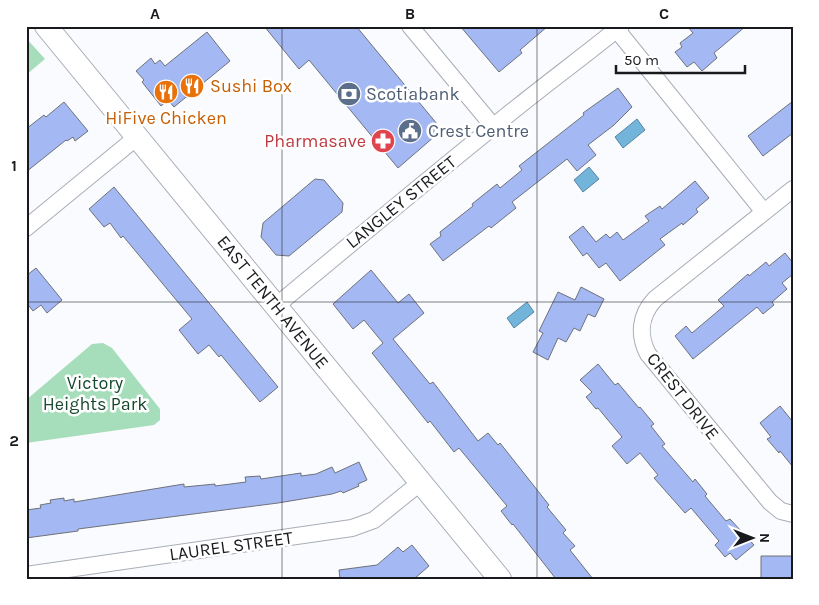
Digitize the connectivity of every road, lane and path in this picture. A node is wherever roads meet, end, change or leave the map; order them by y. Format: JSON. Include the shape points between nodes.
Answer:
{"nodes":[{"id":1,"x":46,"y":26,"type":"edge"},
{"id":2,"x":410,"y":26,"type":"edge"},
{"id":3,"x":619,"y":28,"type":"edge"},
{"id":4,"x":494,"y":126,"type":"junction"},
{"id":5,"x":137,"y":137,"type":"junction"},
{"id":6,"x":793,"y":189,"type":"edge"},
{"id":7,"x":764,"y":212,"type":"junction"},
{"id":8,"x":26,"y":228,"type":"edge"},
{"id":9,"x":276,"y":306,"type":"junction"},
{"id":10,"x":421,"y":482,"type":"junction"},
{"id":11,"x":793,"y":514,"type":"edge"},
{"id":12,"x":26,"y":576,"type":"edge"},
{"id":13,"x":500,"y":579,"type":"edge"}],
"edges":[{"from":1,"to":5,"type":"main road","name":"EAST TENTH AVENUE"},
{"from":2,"to":4,"type":"street"},
{"from":3,"to":4,"type":"street","name":"LANGLEY STREET"},
{"from":3,"to":7,"type":"street"},
{"from":4,"to":9,"type":"street","name":"LANGLEY STREET"},
{"from":5,"to":8,"type":"street"},
{"from":5,"to":9,"type":"main road","name":"EAST TENTH AVENUE"},
{"from":6,"to":7,"type":"street","name":"CREST DRIVE"},
{"from":7,"to":11,"type":"street","name":"CREST DRIVE","via":[[655,300],[645,313],[641,336],[648,354],[770,502]]},
{"from":9,"to":10,"type":"main road","name":"EAST TENTH AVENUE"},
{"from":10,"to":12,"type":"street","name":"LAUREL STREET","via":[[374,520],[352,528]]},
{"from":10,"to":13,"type":"main road","name":"EAST TENTH AVENUE"}]}
